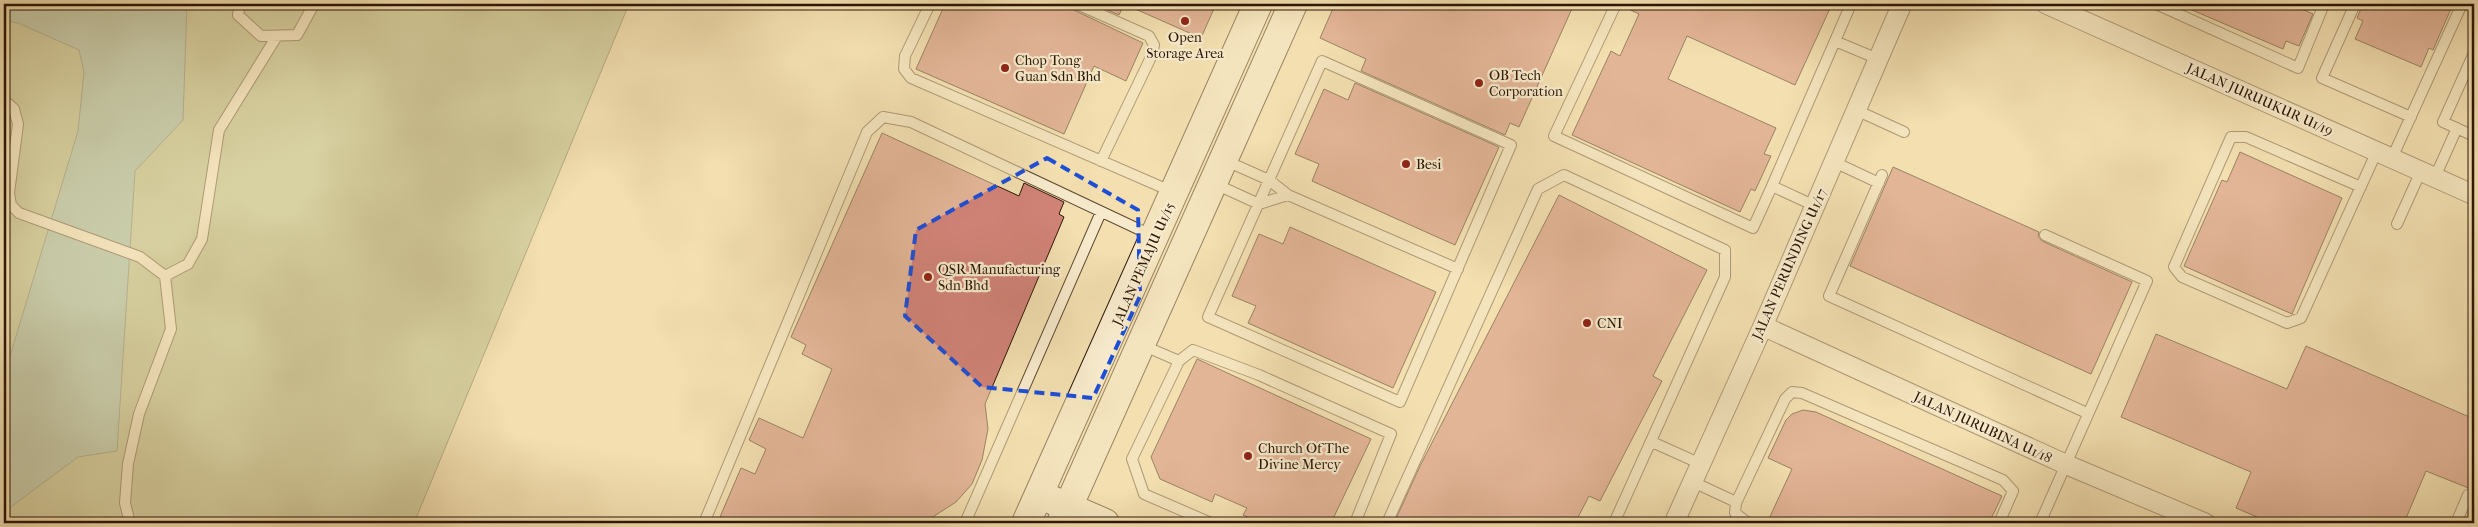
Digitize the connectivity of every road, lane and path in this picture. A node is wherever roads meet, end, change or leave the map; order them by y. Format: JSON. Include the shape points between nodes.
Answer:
{"nodes":[{"id":1,"x":240,"y":4,"type":"edge"},
{"id":2,"x":314,"y":4,"type":"edge"},
{"id":3,"x":930,"y":4,"type":"edge"},
{"id":4,"x":1078,"y":4,"type":"edge"},
{"id":5,"x":1258,"y":4,"type":"edge"},
{"id":6,"x":1293,"y":4,"type":"edge"},
{"id":7,"x":1616,"y":4,"type":"edge"},
{"id":8,"x":1851,"y":4,"type":"edge"},
{"id":9,"x":1902,"y":4,"type":"edge"},
{"id":10,"x":2156,"y":4,"type":"edge"},
{"id":11,"x":2324,"y":4,"type":"edge"},
{"id":12,"x":2355,"y":4,"type":"edge"},
{"id":13,"x":2462,"y":4,"type":"edge"},
{"id":14,"x":2053,"y":5,"type":"edge"},
{"id":15,"x":277,"y":36,"type":"junction"},
{"id":16,"x":1835,"y":41,"type":"junction"},
{"id":17,"x":2474,"y":52,"type":"edge"},
{"id":18,"x":1878,"y":59,"type":"junction"},
{"id":19,"x":4,"y":100,"type":"edge"},
{"id":20,"x":1856,"y":110,"type":"junction"},
{"id":21,"x":2411,"y":117,"type":"junction"},
{"id":22,"x":2457,"y":128,"type":"junction"},
{"id":23,"x":1904,"y":132,"type":"dead end"},
{"id":24,"x":2474,"y":136,"type":"edge"},
{"id":25,"x":2384,"y":155,"type":"junction"},
{"id":26,"x":1101,"y":161,"type":"junction"},
{"id":27,"x":1834,"y":162,"type":"junction"},
{"id":28,"x":1217,"y":171,"type":"junction"},
{"id":29,"x":2428,"y":174,"type":"junction"},
{"id":30,"x":1269,"y":180,"type":"junction"},
{"id":31,"x":1772,"y":186,"type":"junction"},
{"id":32,"x":2361,"y":186,"type":"junction"},
{"id":33,"x":1174,"y":192,"type":"junction"},
{"id":34,"x":1288,"y":195,"type":"junction"},
{"id":35,"x":2474,"y":195,"type":"edge"},
{"id":36,"x":1258,"y":204,"type":"junction"},
{"id":37,"x":1815,"y":206,"type":"junction"},
{"id":38,"x":1100,"y":212,"type":"junction"},
{"id":39,"x":2397,"y":224,"type":"dead end"},
{"id":40,"x":2045,"y":236,"type":"dead end"},
{"id":41,"x":1155,"y":237,"type":"junction"},
{"id":42,"x":1458,"y":269,"type":"junction"},
{"id":43,"x":165,"y":276,"type":"junction"},
{"id":44,"x":1763,"y":326,"type":"junction"},
{"id":45,"x":1141,"y":345,"type":"junction"},
{"id":46,"x":1179,"y":361,"type":"junction"},
{"id":47,"x":2087,"y":413,"type":"junction"},
{"id":48,"x":1652,"y":442,"type":"junction"},
{"id":49,"x":1701,"y":464,"type":"junction"},
{"id":50,"x":2065,"y":464,"type":"junction"},
{"id":51,"x":1693,"y":482,"type":"junction"},
{"id":52,"x":1040,"y":494,"type":"junction"},
{"id":53,"x":2468,"y":495,"type":"dead end"},
{"id":54,"x":1736,"y":502,"type":"junction"},
{"id":55,"x":1064,"y":515,"type":"edge"},
{"id":56,"x":1680,"y":521,"type":"edge"},
{"id":57,"x":1030,"y":522,"type":"edge"},
{"id":58,"x":130,"y":523,"type":"edge"},
{"id":59,"x":704,"y":523,"type":"edge"},
{"id":60,"x":966,"y":523,"type":"edge"},
{"id":61,"x":1105,"y":523,"type":"edge"},
{"id":62,"x":1211,"y":523,"type":"edge"},
{"id":63,"x":1355,"y":523,"type":"edge"},
{"id":64,"x":1387,"y":523,"type":"edge"},
{"id":65,"x":1614,"y":523,"type":"edge"},
{"id":66,"x":1748,"y":523,"type":"edge"},
{"id":67,"x":1999,"y":523,"type":"edge"},
{"id":68,"x":2040,"y":523,"type":"edge"},
{"id":69,"x":2206,"y":523,"type":"edge"},
{"id":70,"x":2456,"y":523,"type":"edge"}],
"edges":[{"from":1,"to":15,"type":"lane","via":[[238,15],[261,36]]},
{"from":2,"to":15,"type":"lane","via":[[297,35]]},
{"from":3,"to":26,"type":"lane","via":[[905,56],[904,69],[911,78]]},
{"from":4,"to":26,"type":"lane","via":[[1149,36],[1154,45]]},
{"from":5,"to":33,"type":"street","name":"JALAN PEMAJU U1/15"},
{"from":6,"to":28,"type":"street"},
{"from":7,"to":31,"type":"lane","via":[[1554,136],[1753,228]]},
{"from":8,"to":16,"type":"lane"},
{"from":9,"to":18,"type":"street","name":"JALAN PERUNDING U1/17"},
{"from":10,"to":11,"type":"lane","via":[[2298,68]]},
{"from":12,"to":21,"type":"lane","via":[[2322,78]]},
{"from":13,"to":21,"type":"lane"},
{"from":14,"to":25,"type":"street","name":"JALAN JURUUKUR U1/19"},
{"from":15,"to":43,"type":"lane","via":[[219,130],[202,239],[188,264]]},
{"from":16,"to":18,"type":"lane"},
{"from":16,"to":31,"type":"lane"},
{"from":17,"to":22,"type":"lane","via":[[2443,122]]},
{"from":18,"to":20,"type":"street","name":"JALAN PERUNDING U1/17"},
{"from":19,"to":43,"type":"lane","via":[[14,109],[18,124],[10,193],[11,204],[19,213],[140,258]]},
{"from":20,"to":23,"type":"lane"},
{"from":20,"to":27,"type":"street","name":"JALAN PERUNDING U1/17"},
{"from":21,"to":25,"type":"lane"},
{"from":22,"to":24,"type":"lane"},
{"from":22,"to":29,"type":"lane"},
{"from":25,"to":29,"type":"street","name":"JALAN JURUUKUR U1/19"},
{"from":25,"to":32,"type":"lane"},
{"from":26,"to":33,"type":"lane"},
{"from":27,"to":37,"type":"street","name":"JALAN PERUNDING U1/17"},
{"from":27,"to":47,"type":"lane","via":[[1880,179],[1829,296]]},
{"from":28,"to":30,"type":"lane"},
{"from":28,"to":36,"type":"lane"},
{"from":28,"to":45,"type":"street"},
{"from":29,"to":35,"type":"street","name":"JALAN JURUUKUR U1/19"},
{"from":29,"to":39,"type":"lane"},
{"from":30,"to":34,"type":"lane"},
{"from":30,"to":36,"type":"lane"},
{"from":30,"to":42,"type":"lane","via":[[1322,61],[1511,145]]},
{"from":31,"to":37,"type":"lane"},
{"from":32,"to":32,"type":"lane","via":[[2301,318],[2287,323],[2182,277],[2174,267],[2231,137],[2246,137]]},
{"from":33,"to":41,"type":"street","name":"JALAN PEMAJU U1/15"},
{"from":34,"to":36,"type":"lane"},
{"from":34,"to":42,"type":"lane"},
{"from":36,"to":42,"type":"lane","via":[[1208,317],[1400,402]]},
{"from":37,"to":44,"type":"street","name":"JALAN PERUNDING U1/17"},
{"from":38,"to":41,"type":"lane"},
{"from":38,"to":59,"type":"lane","via":[[911,122],[884,117],[867,132]]},
{"from":38,"to":60,"type":"lane"},
{"from":40,"to":47,"type":"lane","via":[[2147,281]]},
{"from":41,"to":52,"type":"street","name":"JALAN PEMAJU U1/15"},
{"from":43,"to":58,"type":"lane","via":[[171,330],[137,422],[128,464],[125,503]]},
{"from":44,"to":49,"type":"street","name":"JALAN PERUNDING U1/17"},
{"from":44,"to":50,"type":"street","name":"JALAN JURUBINA U1/18"},
{"from":45,"to":46,"type":"lane"},
{"from":45,"to":55,"type":"street"},
{"from":46,"to":62,"type":"lane","via":[[1132,459],[1144,494]]},
{"from":46,"to":63,"type":"lane","via":[[1193,350],[1259,375],[1391,434]]},
{"from":47,"to":50,"type":"lane"},
{"from":48,"to":49,"type":"lane"},
{"from":48,"to":64,"type":"lane","via":[[1725,277],[1725,250],[1564,175],[1538,189]]},
{"from":48,"to":65,"type":"lane"},
{"from":49,"to":51,"type":"street","name":"JALAN PERUNDING U1/17"},
{"from":50,"to":68,"type":"lane"},
{"from":50,"to":69,"type":"street","name":"JALAN JURUBINA U1/18"},
{"from":51,"to":54,"type":"lane"},
{"from":51,"to":56,"type":"street","name":"JALAN PERUNDING U1/17"},
{"from":52,"to":55,"type":"street"},
{"from":52,"to":57,"type":"street","name":"JALAN PEMAJU U1/15"},
{"from":53,"to":70,"type":"lane"},
{"from":54,"to":66,"type":"lane","via":[[1735,514]]},
{"from":54,"to":67,"type":"lane","via":[[1784,399],[1792,392],[1802,392],[2003,480],[2013,491]]},
{"from":55,"to":61,"type":"street"}]}
